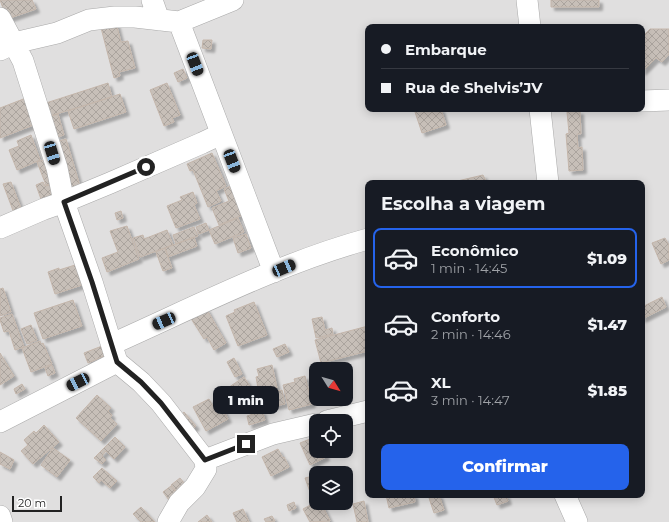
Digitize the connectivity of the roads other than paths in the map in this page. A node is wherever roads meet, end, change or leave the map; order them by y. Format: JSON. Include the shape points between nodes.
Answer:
{"nodes":[{"id":1,"x":152,"y":0,"type":"edge"},
{"id":2,"x":233,"y":0,"type":"edge"},
{"id":3,"x":527,"y":0,"type":"edge"},
{"id":4,"x":0,"y":18,"type":"edge"},
{"id":5,"x":169,"y":21,"type":"junction"},
{"id":6,"x":530,"y":24,"type":"edge"},
{"id":7,"x":7,"y":46,"type":"edge"},
{"id":8,"x":669,"y":100,"type":"edge"},
{"id":9,"x":645,"y":101,"type":"edge"},
{"id":10,"x":540,"y":112,"type":"edge"},
{"id":11,"x":221,"y":134,"type":"junction"},
{"id":12,"x":548,"y":180,"type":"edge"},
{"id":13,"x":64,"y":202,"type":"junction"},
{"id":14,"x":0,"y":228,"type":"edge"},
{"id":15,"x":365,"y":240,"type":"edge"},
{"id":16,"x":274,"y":272,"type":"junction"},
{"id":17,"x":114,"y":353,"type":"junction"},
{"id":18,"x":365,"y":412,"type":"edge"},
{"id":19,"x":353,"y":415,"type":"edge"},
{"id":20,"x":0,"y":422,"type":"edge"},
{"id":21,"x":309,"y":426,"type":"edge"},
{"id":22,"x":205,"y":460,"type":"junction"},
{"id":23,"x":566,"y":498,"type":"edge"},
{"id":24,"x":0,"y":516,"type":"edge"},
{"id":25,"x":2,"y":522,"type":"edge"},
{"id":26,"x":168,"y":522,"type":"edge"},
{"id":27,"x":577,"y":522,"type":"edge"}],
"edges":[{"from":1,"to":5,"type":"street"},
{"from":2,"to":5,"type":"street"},
{"from":3,"to":6,"type":"street"},
{"from":4,"to":7,"type":"street"},
{"from":5,"to":7,"type":"street","via":[[115,17],[89,20],[57,33]]},
{"from":5,"to":11,"type":"street"},
{"from":7,"to":13,"type":"street","via":[[23,61],[57,168]]},
{"from":8,"to":9,"type":"street"},
{"from":10,"to":12,"type":"street"},
{"from":11,"to":13,"type":"street"},
{"from":11,"to":16,"type":"street"},
{"from":13,"to":14,"type":"street"},
{"from":13,"to":17,"type":"street"},
{"from":15,"to":16,"type":"street"},
{"from":16,"to":17,"type":"street"},
{"from":17,"to":20,"type":"street"},
{"from":17,"to":22,"type":"street","via":[[161,403]]},
{"from":18,"to":19,"type":"street"},
{"from":21,"to":22,"type":"street","via":[[273,434]]},
{"from":22,"to":26,"type":"street","via":[[206,469],[194,488],[179,503]]},
{"from":23,"to":27,"type":"street"},
{"from":24,"to":25,"type":"street"}]}
